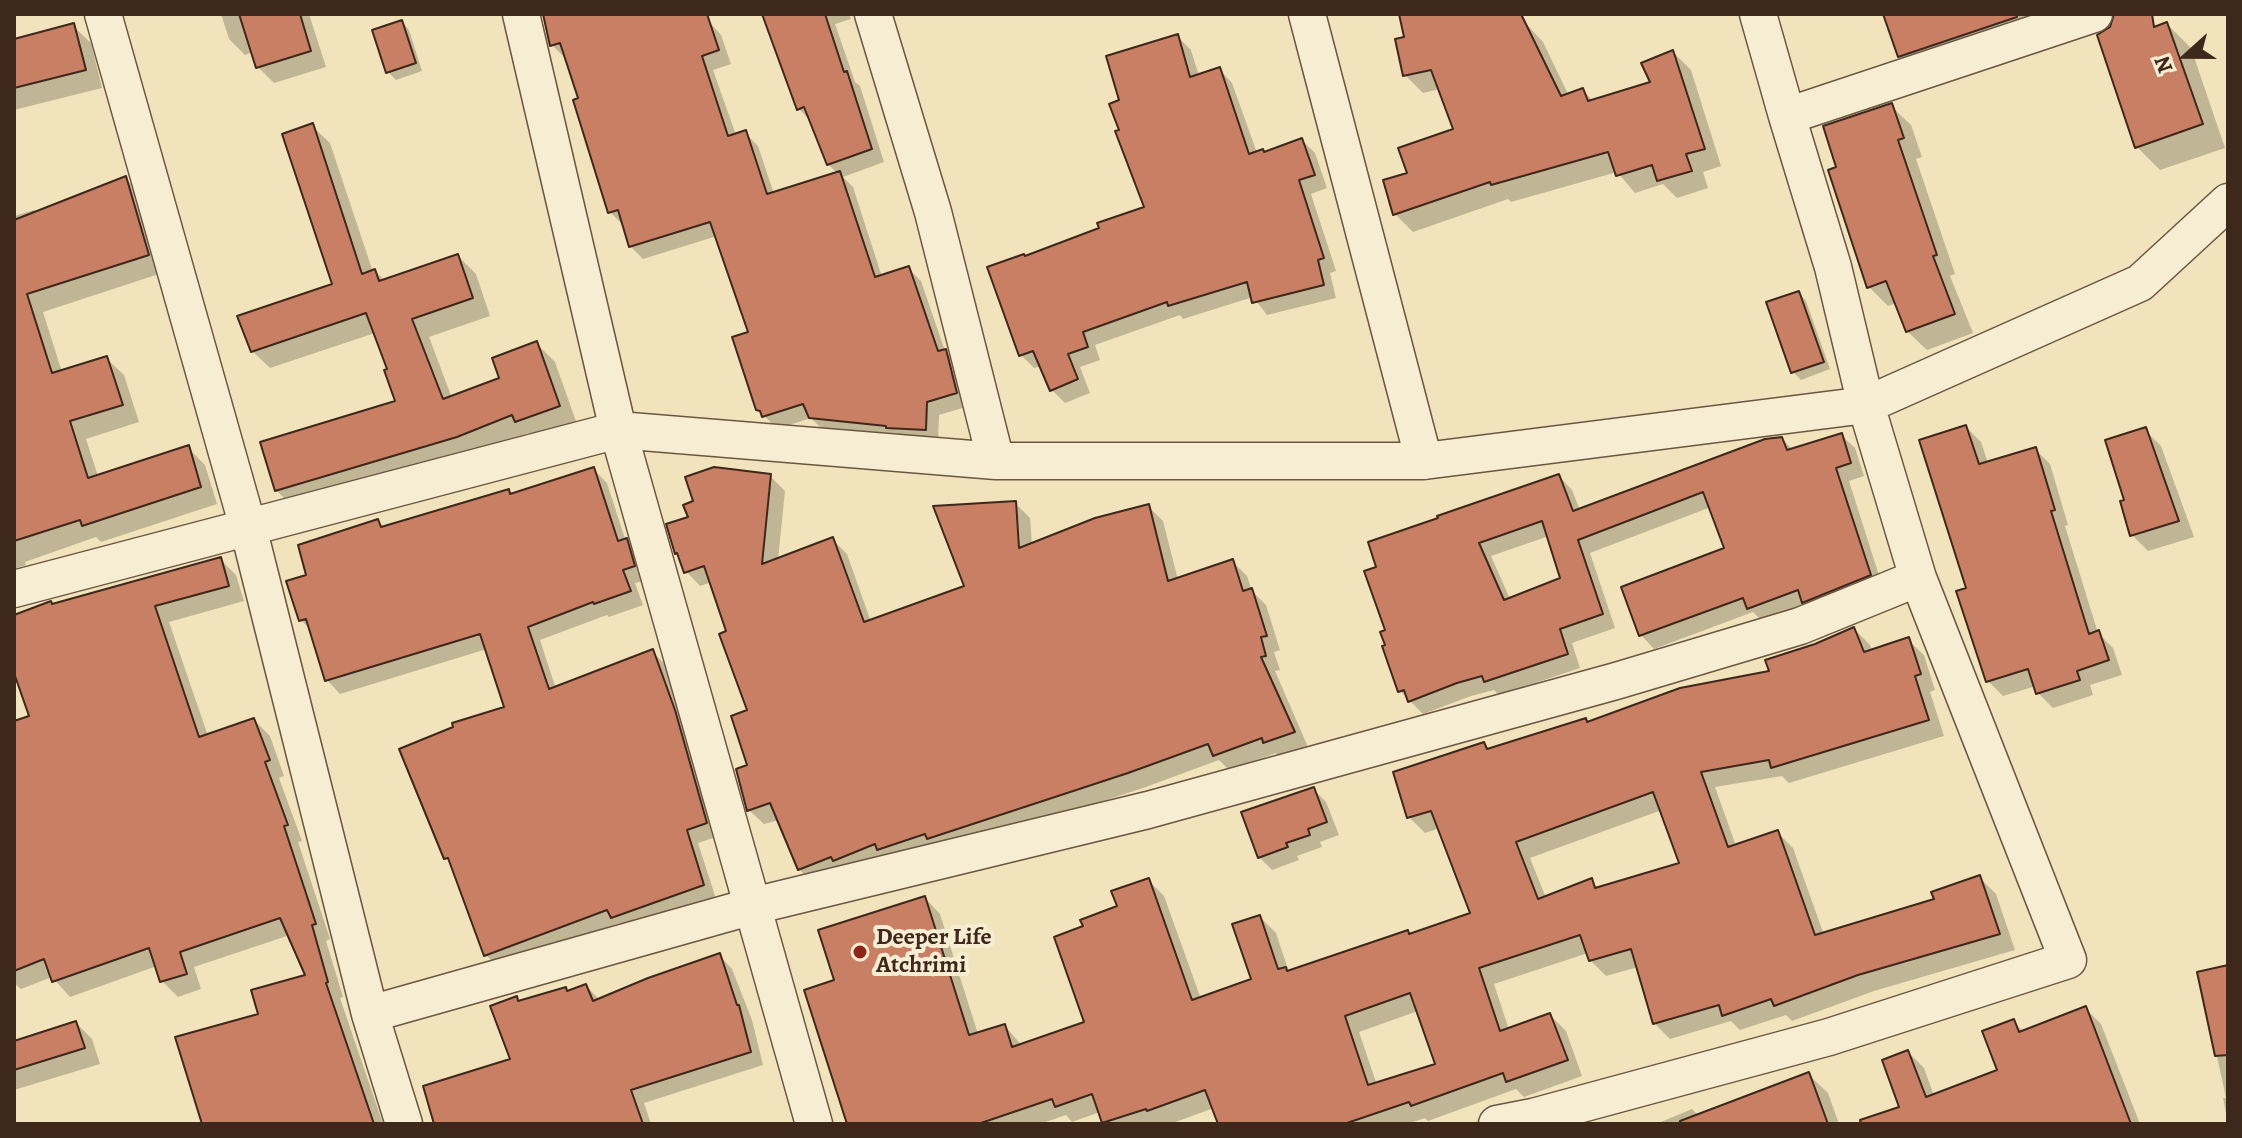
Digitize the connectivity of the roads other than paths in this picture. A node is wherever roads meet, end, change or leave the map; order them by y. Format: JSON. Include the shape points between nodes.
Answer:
{"nodes":[{"id":1,"x":103,"y":14,"type":"edge"},
{"id":2,"x":521,"y":14,"type":"edge"},
{"id":3,"x":873,"y":14,"type":"edge"},
{"id":4,"x":1307,"y":14,"type":"edge"},
{"id":5,"x":1758,"y":14,"type":"edge"},
{"id":6,"x":2094,"y":14,"type":"edge"},
{"id":7,"x":1787,"y":116,"type":"junction"},
{"id":8,"x":2228,"y":202,"type":"edge"},
{"id":9,"x":1866,"y":405,"type":"junction"},
{"id":10,"x":618,"y":430,"type":"junction"},
{"id":11,"x":996,"y":461,"type":"junction"},
{"id":12,"x":1424,"y":461,"type":"junction"},
{"id":13,"x":248,"y":527,"type":"junction"},
{"id":14,"x":1918,"y":578,"type":"junction"},
{"id":15,"x":14,"y":589,"type":"edge"},
{"id":16,"x":753,"y":906,"type":"junction"},
{"id":17,"x":370,"y":1014,"type":"junction"},
{"id":18,"x":1535,"y":1121,"type":"edge"},
{"id":19,"x":404,"y":1124,"type":"edge"},
{"id":20,"x":814,"y":1124,"type":"edge"},
{"id":21,"x":1497,"y":1124,"type":"edge"}],
"edges":[{"from":1,"to":13,"type":"street"},
{"from":2,"to":10,"type":"street"},
{"from":3,"to":11,"type":"street","via":[[933,212]]},
{"from":4,"to":12,"type":"street"},
{"from":5,"to":7,"type":"street"},
{"from":6,"to":7,"type":"street"},
{"from":7,"to":9,"type":"street","via":[[1833,267]]},
{"from":8,"to":9,"type":"street","via":[[2140,283]]},
{"from":9,"to":12,"type":"street"},
{"from":9,"to":14,"type":"street"},
{"from":10,"to":11,"type":"street"},
{"from":10,"to":13,"type":"street"},
{"from":10,"to":16,"type":"street"},
{"from":11,"to":12,"type":"street"},
{"from":13,"to":15,"type":"street"},
{"from":13,"to":17,"type":"street"},
{"from":14,"to":16,"type":"street","via":[[1800,626],[1616,681],[1148,810]]},
{"from":14,"to":18,"type":"street","via":[[2068,960],[1829,1037]]},
{"from":16,"to":17,"type":"street"},
{"from":16,"to":20,"type":"street"},
{"from":17,"to":19,"type":"street"},
{"from":18,"to":21,"type":"street"}]}
